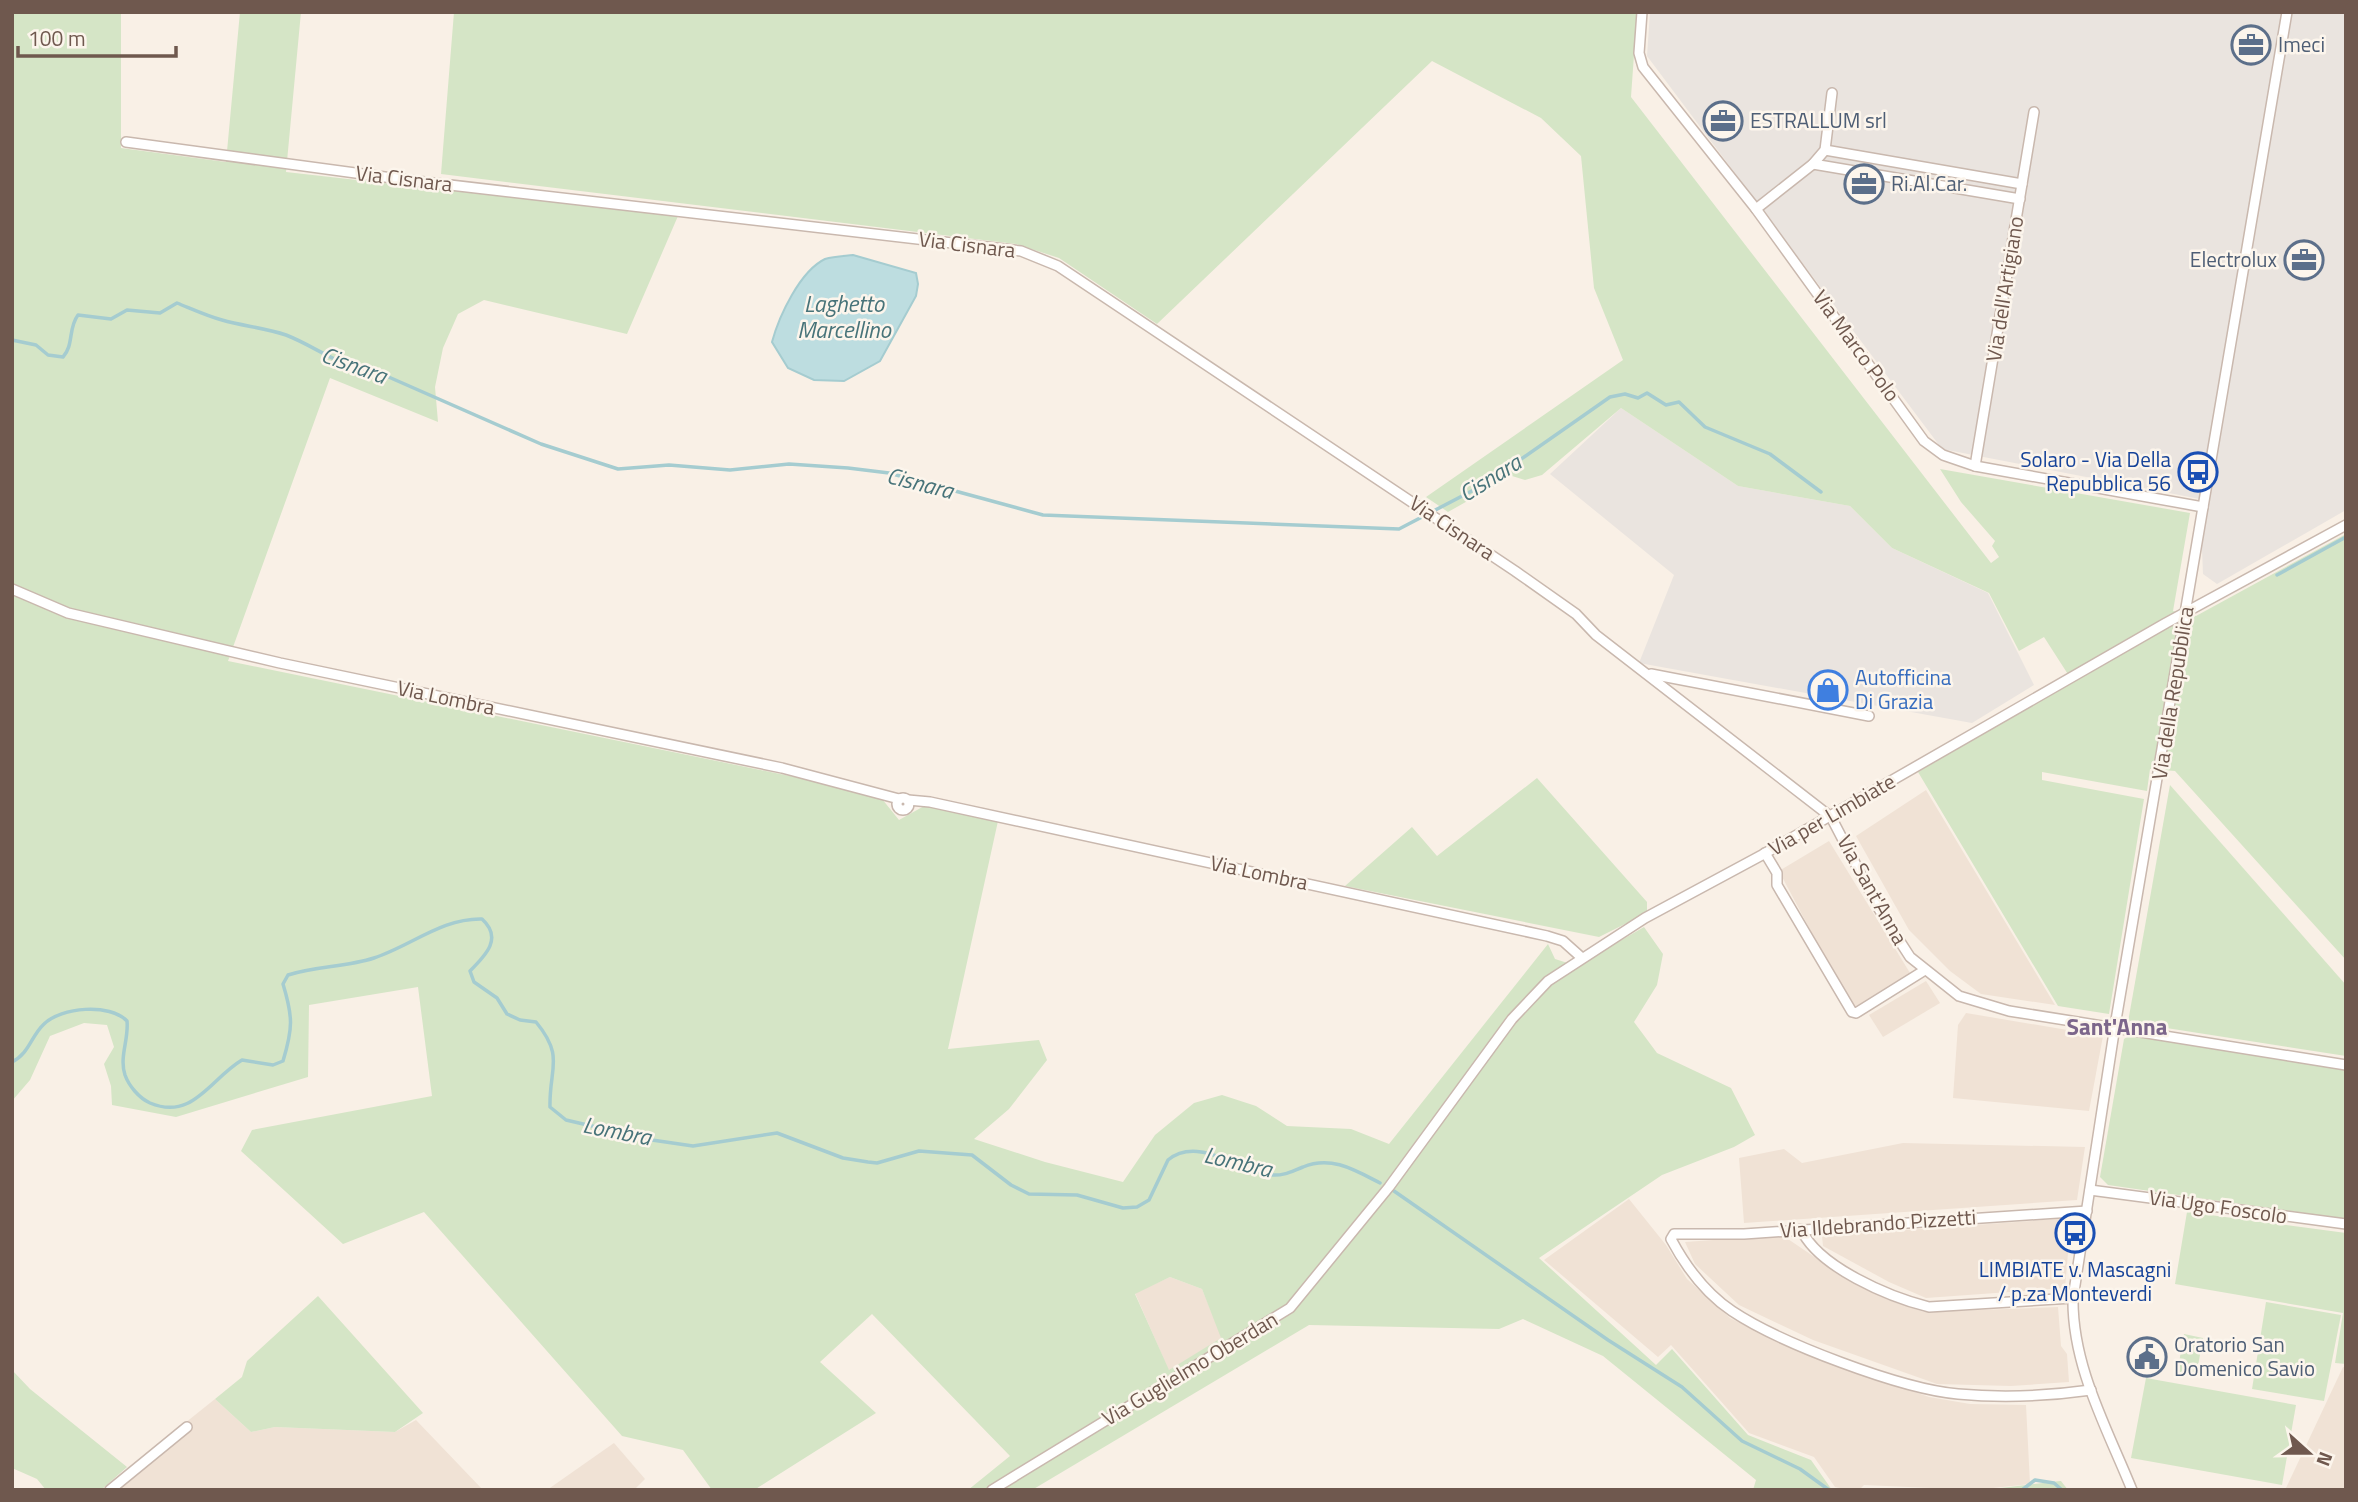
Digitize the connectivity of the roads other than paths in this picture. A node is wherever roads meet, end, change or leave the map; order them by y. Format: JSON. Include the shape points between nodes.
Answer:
{"nodes":[{"id":1,"x":1642,"y":12,"type":"edge"},
{"id":2,"x":2287,"y":12,"type":"edge"},
{"id":3,"x":1832,"y":93,"type":"dead end"},
{"id":4,"x":2034,"y":113,"type":"dead end"},
{"id":5,"x":126,"y":142,"type":"dead end"},
{"id":6,"x":1825,"y":150,"type":"junction"},
{"id":7,"x":1813,"y":164,"type":"junction"},
{"id":8,"x":2022,"y":184,"type":"junction"},
{"id":9,"x":2020,"y":198,"type":"junction"},
{"id":10,"x":1756,"y":209,"type":"junction"},
{"id":11,"x":1975,"y":466,"type":"junction"},
{"id":12,"x":2203,"y":507,"type":"junction"},
{"id":13,"x":2346,"y":525,"type":"edge"},
{"id":14,"x":12,"y":589,"type":"edge"},
{"id":15,"x":2186,"y":614,"type":"junction"},
{"id":16,"x":1648,"y":674,"type":"junction"},
{"id":17,"x":1675,"y":695,"type":"joint"},
{"id":18,"x":1869,"y":716,"type":"dead end"},
{"id":19,"x":1831,"y":817,"type":"junction"},
{"id":20,"x":1765,"y":853,"type":"junction"},
{"id":21,"x":1582,"y":958,"type":"junction"},
{"id":22,"x":1925,"y":970,"type":"junction"},
{"id":23,"x":2115,"y":1026,"type":"junction"},
{"id":24,"x":2346,"y":1065,"type":"edge"},
{"id":25,"x":1389,"y":1187,"type":"joint"},
{"id":26,"x":2090,"y":1190,"type":"junction"},
{"id":27,"x":2087,"y":1211,"type":"junction"},
{"id":28,"x":2346,"y":1224,"type":"edge"},
{"id":29,"x":1801,"y":1229,"type":"junction"},
{"id":30,"x":2073,"y":1298,"type":"junction"},
{"id":31,"x":2091,"y":1390,"type":"junction"},
{"id":32,"x":187,"y":1427,"type":"dead end"},
{"id":33,"x":110,"y":1490,"type":"edge"},
{"id":34,"x":992,"y":1490,"type":"edge"},
{"id":35,"x":2132,"y":1490,"type":"edge"}],
"edges":[{"from":1,"to":10,"type":"street","name":"Via Marco Polo","via":[[1639,53],[1643,67]]},
{"from":2,"to":12,"type":"street","name":"Via della Repubblica"},
{"from":3,"to":6,"type":"street"},
{"from":4,"to":8,"type":"street","name":"Via dell'Artigiano"},
{"from":5,"to":16,"type":"street","name":"Via Cisnara","via":[[407,180],[1021,251],[1058,265],[1441,520],[1576,614]]},
{"from":6,"to":7,"type":"street"},
{"from":6,"to":8,"type":"street"},
{"from":7,"to":9,"type":"street"},
{"from":7,"to":10,"type":"street"},
{"from":8,"to":9,"type":"street","name":"Via dell'Artigiano"},
{"from":9,"to":11,"type":"street","name":"Via dell'Artigiano"},
{"from":10,"to":11,"type":"street","name":"Via Marco Polo","via":[[1924,441],[1943,455]]},
{"from":11,"to":12,"type":"street","name":"Via Marco Polo"},
{"from":12,"to":15,"type":"street","name":"Via della Repubblica"},
{"from":13,"to":15,"type":"street","name":"Via per Limbiate"},
{"from":14,"to":21,"type":"street","name":"Via Lombra","via":[[82,616],[280,663],[782,768],[903,802],[930,802],[1547,936],[1563,941]]},
{"from":15,"to":19,"type":"street","name":"Via per Limbiate"},
{"from":15,"to":23,"type":"street","name":"Via della Repubblica"},
{"from":16,"to":17,"type":"street","name":"Via Cisnara"},
{"from":16,"to":18,"type":"street"},
{"from":17,"to":19,"type":"street","name":"Via Sant'Anna"},
{"from":19,"to":20,"type":"street","name":"Via per Limbiate"},
{"from":19,"to":22,"type":"street","name":"Via Sant'Anna","via":[[1896,937]]},
{"from":20,"to":21,"type":"street","name":"Via per Limbiate"},
{"from":20,"to":22,"type":"street","via":[[1777,873],[1777,885],[1852,1012]]},
{"from":21,"to":25,"type":"street","name":"Via per Limbiate","via":[[1548,981],[1512,1019]]},
{"from":22,"to":23,"type":"street","name":"Via Sant'Anna","via":[[1959,996],[1981,1004]]},
{"from":23,"to":24,"type":"street","name":"Via Sant'Anna"},
{"from":23,"to":26,"type":"street","name":"Via della Repubblica"},
{"from":25,"to":34,"type":"street","name":"Via Guglielmo Oberdan","via":[[1290,1308]]},
{"from":26,"to":27,"type":"street","name":"Via della Repubblica"},
{"from":26,"to":28,"type":"street","name":"Via Ugo Foscolo"},
{"from":27,"to":29,"type":"street","name":"Via Ildebrando Pizzetti"},
{"from":27,"to":30,"type":"street","name":"Via della Repubblica"},
{"from":29,"to":30,"type":"street","via":[[1807,1242],[1824,1257],[1893,1295],[1928,1307]]},
{"from":29,"to":31,"type":"street","name":"Via Ildebrando Pizzetti","via":[[1674,1234],[1671,1239],[1689,1272],[1732,1311],[1856,1367],[1956,1394]]},
{"from":30,"to":31,"type":"street","name":"Via della Repubblica","via":[[2073,1319]]},
{"from":31,"to":35,"type":"street","name":"Via della Repubblica"},
{"from":32,"to":33,"type":"street"}]}
